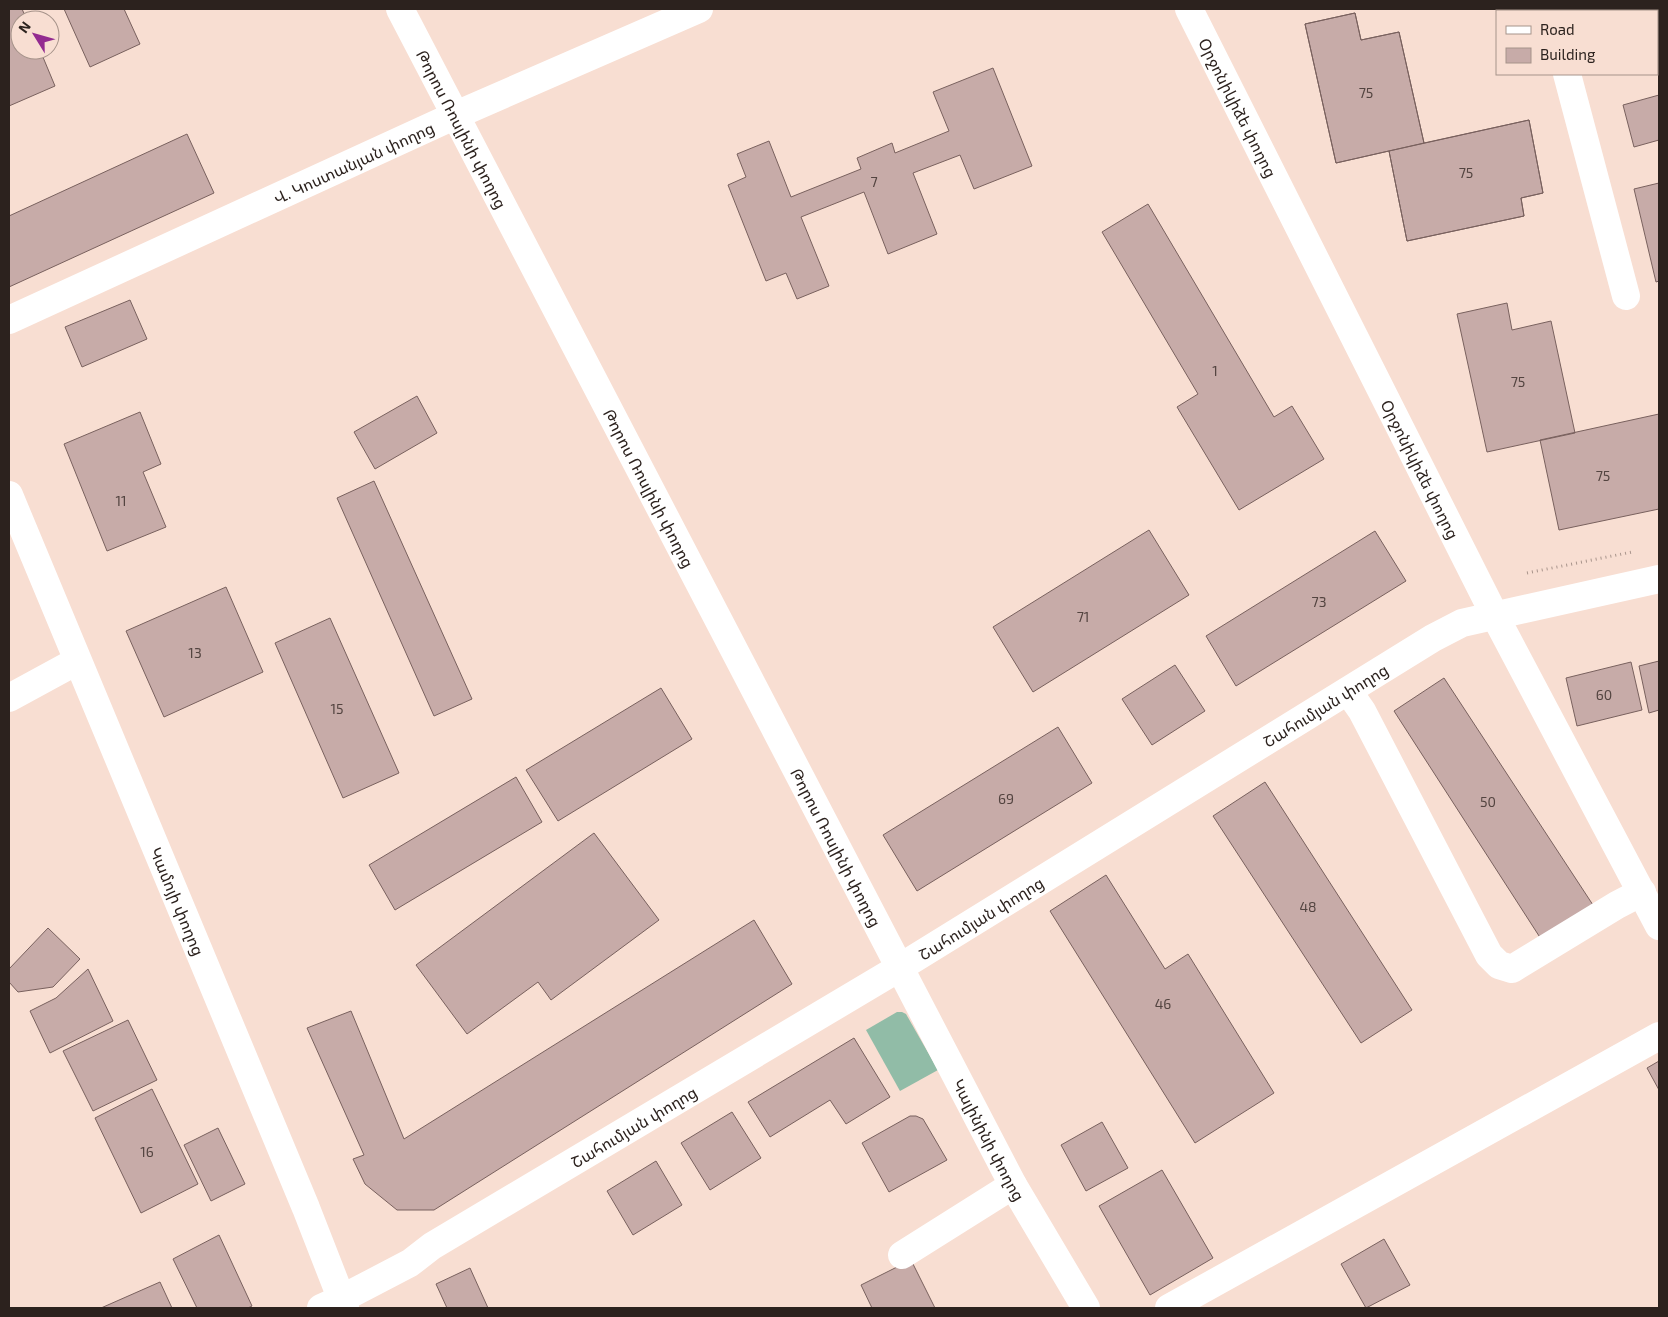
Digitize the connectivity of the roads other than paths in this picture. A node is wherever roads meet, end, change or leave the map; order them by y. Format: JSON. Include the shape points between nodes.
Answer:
{"nodes":[{"id":1,"x":400,"y":9,"type":"edge"},
{"id":2,"x":699,"y":9,"type":"edge"},
{"id":3,"x":1189,"y":9,"type":"edge"},
{"id":4,"x":1567,"y":75,"type":"edge"},
{"id":5,"x":456,"y":115,"type":"junction"},
{"id":6,"x":1626,"y":296,"type":"dead end"},
{"id":7,"x":9,"y":320,"type":"edge"},
{"id":8,"x":9,"y":495,"type":"edge"},
{"id":9,"x":1659,"y":579,"type":"edge"},
{"id":10,"x":1495,"y":616,"type":"junction"},
{"id":11,"x":78,"y":661,"type":"junction"},
{"id":12,"x":1348,"y":691,"type":"junction"},
{"id":13,"x":9,"y":698,"type":"edge"},
{"id":14,"x":1642,"y":892,"type":"junction"},
{"id":15,"x":1659,"y":926,"type":"edge"},
{"id":16,"x":899,"y":968,"type":"junction"},
{"id":17,"x":1659,"y":1036,"type":"edge"},
{"id":18,"x":1013,"y":1185,"type":"junction"},
{"id":19,"x":902,"y":1255,"type":"dead end"},
{"id":20,"x":335,"y":1305,"type":"edge"},
{"id":21,"x":1086,"y":1308,"type":"edge"},
{"id":22,"x":1169,"y":1308,"type":"edge"}],
"edges":[{"from":1,"to":5,"type":"street","name":"Թորոս Ռոսլինի փողոց"},
{"from":2,"to":5,"type":"street","name":"Վ. Կոստանյան փողոց"},
{"from":3,"to":10,"type":"street","name":"Օրջոնիկիձե փողոց"},
{"from":4,"to":6,"type":"street"},
{"from":5,"to":7,"type":"street","name":"Վ. Կոստանյան փողոց"},
{"from":5,"to":16,"type":"street","name":"Թորոս Ռոսլինի փողոց"},
{"from":8,"to":11,"type":"street","name":"Կամոյի փողոց"},
{"from":9,"to":10,"type":"street","name":"Շահումյան փողոց"},
{"from":10,"to":12,"type":"street","name":"Շահումյան փողոց","via":[[1462,623]]},
{"from":10,"to":14,"type":"street","name":"Օրջոնիկիձե փողոց"},
{"from":11,"to":13,"type":"street"},
{"from":11,"to":20,"type":"street","name":"Կամոյի փողոց","via":[[306,1208]]},
{"from":12,"to":14,"type":"street","via":[[1362,711],[1488,956],[1499,965],[1512,969]]},
{"from":12,"to":16,"type":"street","name":"Շահումյան փողոց"},
{"from":14,"to":15,"type":"street","name":"Օրջոնիկիձե փողոց"},
{"from":16,"to":18,"type":"street","name":"Կալինինի փողոց"},
{"from":16,"to":20,"type":"street","name":"Շահումյան փողոց"},
{"from":17,"to":22,"type":"street"},
{"from":18,"to":19,"type":"street"},
{"from":18,"to":21,"type":"street","name":"Կալինինի փողոց"}]}
